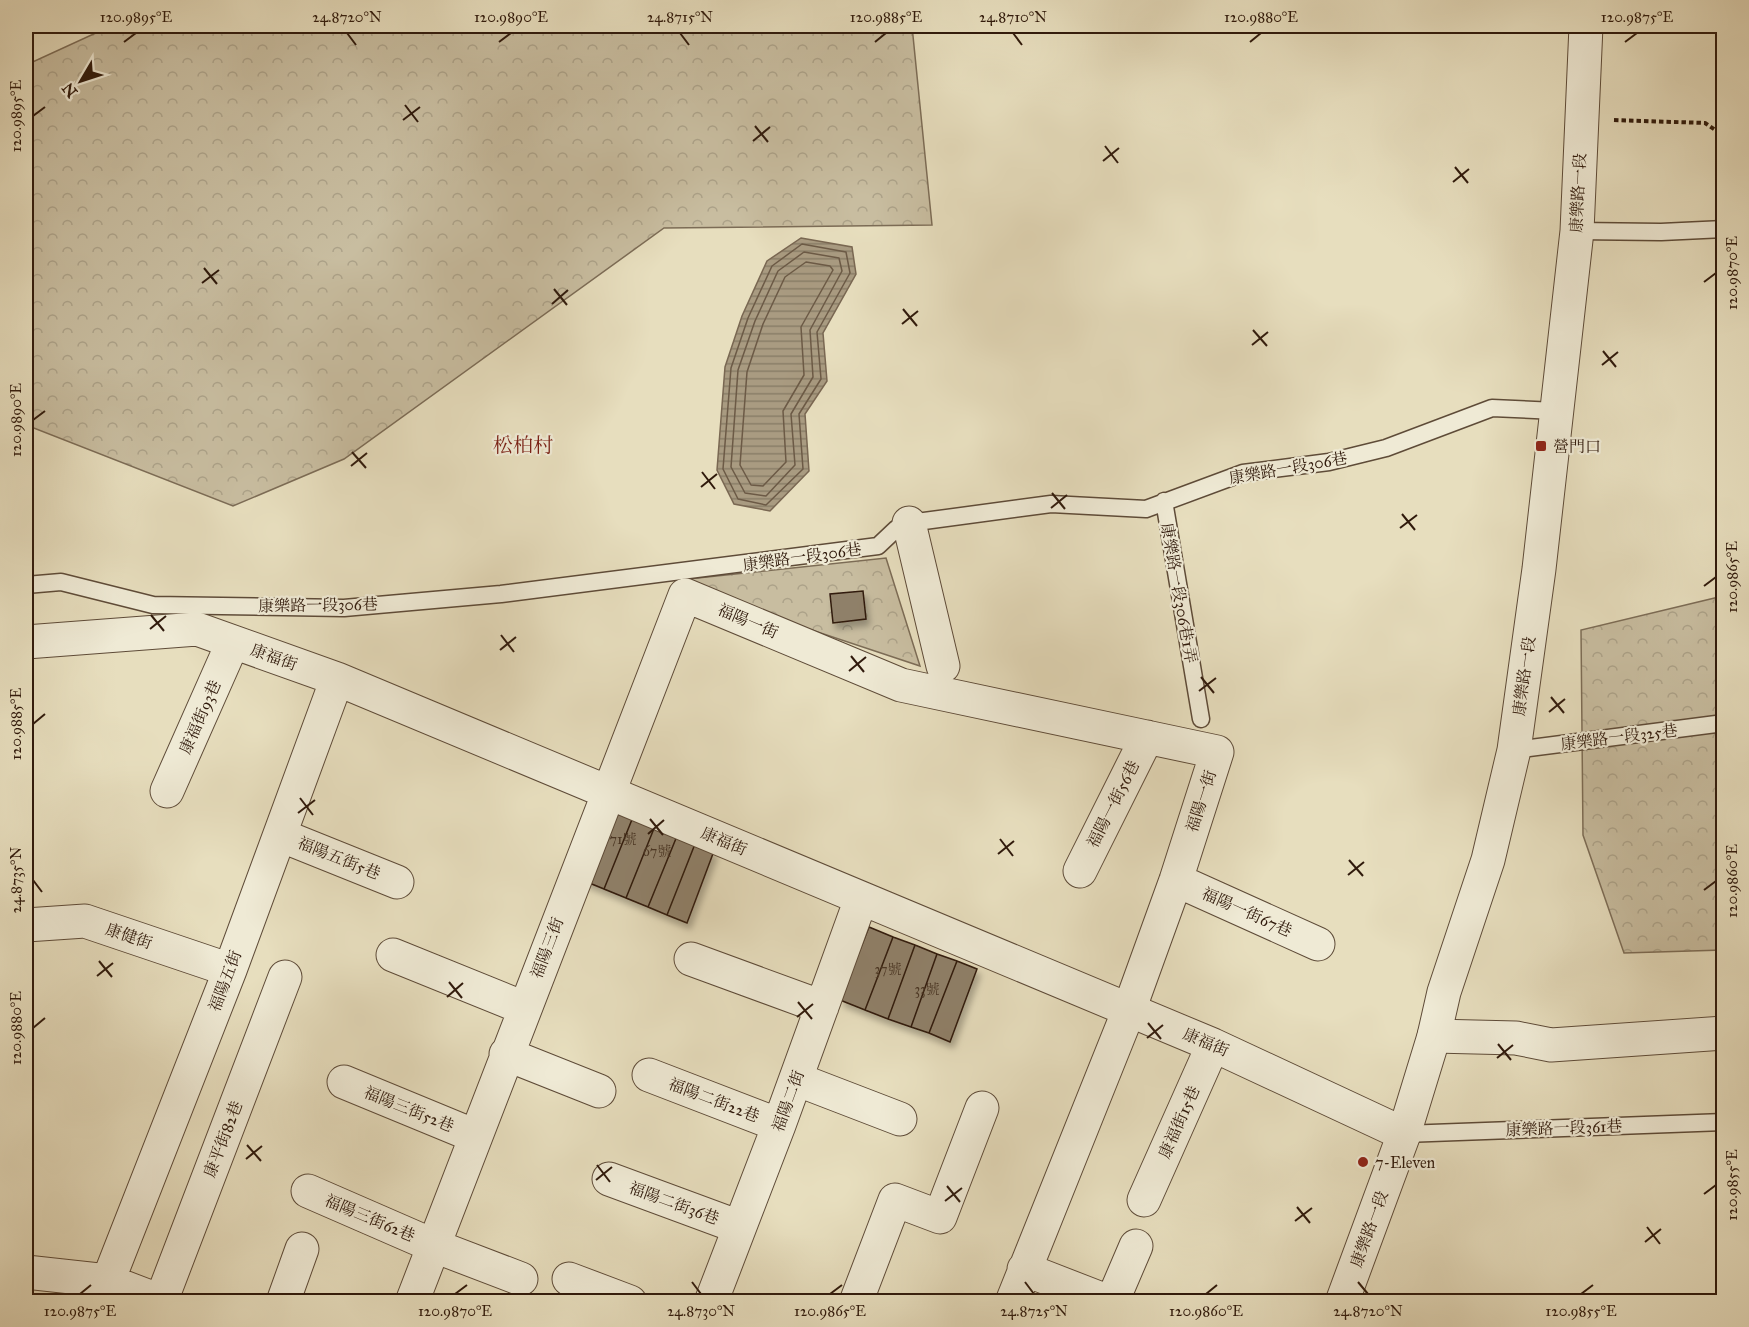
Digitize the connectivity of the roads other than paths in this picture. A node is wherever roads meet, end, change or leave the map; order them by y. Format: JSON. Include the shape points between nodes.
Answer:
{"nodes":[{"id":1,"x":1586,"y":26,"type":"edge"},
{"id":2,"x":1724,"y":229,"type":"edge"},
{"id":3,"x":1577,"y":231,"type":"junction"},
{"id":4,"x":1556,"y":411,"type":"junction"},
{"id":5,"x":1164,"y":501,"type":"junction"},
{"id":6,"x":909,"y":523,"type":"junction"},
{"id":7,"x":26,"y":585,"type":"edge"},
{"id":8,"x":685,"y":595,"type":"joint"},
{"id":9,"x":26,"y":642,"type":"edge"},
{"id":10,"x":233,"y":642,"type":"junction"},
{"id":11,"x":943,"y":666,"type":"dead end"},
{"id":12,"x":337,"y":679,"type":"junction"},
{"id":13,"x":1201,"y":719,"type":"dead end"},
{"id":14,"x":1724,"y":723,"type":"edge"},
{"id":15,"x":1147,"y":737,"type":"junction"},
{"id":16,"x":1514,"y":750,"type":"junction"},
{"id":17,"x":167,"y":791,"type":"dead end"},
{"id":18,"x":607,"y":792,"type":"junction"},
{"id":19,"x":280,"y":834,"type":"junction"},
{"id":20,"x":1080,"y":871,"type":"dead end"},
{"id":21,"x":1176,"y":880,"type":"junction"},
{"id":22,"x":397,"y":882,"type":"dead end"},
{"id":23,"x":861,"y":898,"type":"junction"},
{"id":24,"x":26,"y":925,"type":"edge"},
{"id":25,"x":1318,"y":944,"type":"dead end"},
{"id":26,"x":393,"y":955,"type":"dead end"},
{"id":27,"x":691,"y":959,"type":"dead end"},
{"id":28,"x":230,"y":970,"type":"junction"},
{"id":29,"x":285,"y":977,"type":"dead end"},
{"id":30,"x":822,"y":1007,"type":"junction"},
{"id":31,"x":524,"y":1008,"type":"junction"},
{"id":32,"x":1129,"y":1010,"type":"junction"},
{"id":33,"x":1724,"y":1033,"type":"edge"},
{"id":34,"x":1434,"y":1036,"type":"junction"},
{"id":35,"x":1213,"y":1045,"type":"junction"},
{"id":36,"x":506,"y":1054,"type":"junction"},
{"id":37,"x":649,"y":1075,"type":"dead end"},
{"id":38,"x":796,"y":1078,"type":"junction"},
{"id":39,"x":344,"y":1082,"type":"dead end"},
{"id":40,"x":599,"y":1091,"type":"dead end"},
{"id":41,"x":982,"y":1108,"type":"dead end"},
{"id":42,"x":900,"y":1119,"type":"dead end"},
{"id":43,"x":1724,"y":1122,"type":"edge"},
{"id":44,"x":779,"y":1125,"type":"junction"},
{"id":45,"x":1404,"y":1134,"type":"junction"},
{"id":46,"x":475,"y":1136,"type":"junction"},
{"id":47,"x":609,"y":1179,"type":"dead end"},
{"id":48,"x":308,"y":1191,"type":"dead end"},
{"id":49,"x":1144,"y":1200,"type":"dead end"},
{"id":50,"x":739,"y":1227,"type":"junction"},
{"id":51,"x":432,"y":1245,"type":"junction"},
{"id":52,"x":1136,"y":1246,"type":"dead end"},
{"id":53,"x":302,"y":1249,"type":"dead end"},
{"id":54,"x":1024,"y":1269,"type":"junction"},
{"id":55,"x":26,"y":1272,"type":"edge"},
{"id":56,"x":521,"y":1279,"type":"dead end"},
{"id":57,"x":569,"y":1279,"type":"dead end"},
{"id":58,"x":108,"y":1281,"type":"junction"},
{"id":59,"x":162,"y":1301,"type":"edge"},
{"id":60,"x":284,"y":1302,"type":"edge"},
{"id":61,"x":412,"y":1302,"type":"edge"},
{"id":62,"x":630,"y":1302,"type":"edge"},
{"id":63,"x":711,"y":1302,"type":"edge"},
{"id":64,"x":856,"y":1302,"type":"edge"},
{"id":65,"x":1012,"y":1302,"type":"edge"},
{"id":66,"x":1110,"y":1302,"type":"edge"},
{"id":67,"x":1342,"y":1302,"type":"edge"}],
"edges":[{"from":1,"to":3,"type":"street","name":"康樂路一段"},
{"from":2,"to":3,"type":"lane"},
{"from":3,"to":4,"type":"street","name":"康樂路一段"},
{"from":4,"to":5,"type":"lane","name":"康樂路一段306巷","via":[[1492,408],[1386,448],[1329,462],[1243,473]]},
{"from":4,"to":16,"type":"street","name":"康樂路一段"},
{"from":5,"to":6,"type":"lane","name":"康樂路一段306巷","via":[[1146,509],[1051,504]]},
{"from":5,"to":13,"type":"lane","name":"康樂路一段306巷1弄"},
{"from":6,"to":7,"type":"lane","name":"康樂路一段306巷","via":[[878,546],[525,591],[344,608],[153,605],[61,582]]},
{"from":6,"to":11,"type":"street"},
{"from":8,"to":15,"type":"street","name":"福陽一街","via":[[901,685]]},
{"from":8,"to":18,"type":"street","name":"福陽三街"},
{"from":9,"to":10,"type":"street","name":"康福街","via":[[197,629]]},
{"from":10,"to":12,"type":"street","name":"康福街"},
{"from":10,"to":17,"type":"street","name":"康福街93巷"},
{"from":12,"to":18,"type":"street","name":"康福街"},
{"from":12,"to":19,"type":"street","name":"福陽五街"},
{"from":14,"to":16,"type":"lane","name":"康樂路一段325巷"},
{"from":15,"to":20,"type":"street","name":"福陽一街56巷"},
{"from":15,"to":21,"type":"street","name":"福陽一街","via":[[1217,752]]},
{"from":16,"to":34,"type":"street","name":"康樂路一段","via":[[1488,860],[1444,992]]},
{"from":18,"to":23,"type":"street","name":"康福街"},
{"from":18,"to":31,"type":"street","name":"福陽三街"},
{"from":19,"to":22,"type":"street","name":"福陽五街5巷"},
{"from":19,"to":28,"type":"street","name":"福陽五街"},
{"from":21,"to":25,"type":"street","name":"福陽一街67巷"},
{"from":21,"to":32,"type":"street","name":"福陽一街"},
{"from":23,"to":30,"type":"street","name":"福陽二街"},
{"from":23,"to":32,"type":"street","name":"康福街"},
{"from":24,"to":28,"type":"street","name":"康健街","via":[[85,921]]},
{"from":26,"to":31,"type":"street"},
{"from":27,"to":30,"type":"street"},
{"from":28,"to":58,"type":"street","name":"福陽五街"},
{"from":29,"to":59,"type":"street","name":"康平街82巷"},
{"from":30,"to":38,"type":"street","name":"福陽二街"},
{"from":31,"to":36,"type":"street","name":"福陽三街"},
{"from":32,"to":35,"type":"street","name":"康福街"},
{"from":32,"to":54,"type":"street","name":"福陽一街"},
{"from":33,"to":34,"type":"street","via":[[1551,1045],[1516,1038]]},
{"from":34,"to":45,"type":"street","name":"康樂路一段"},
{"from":35,"to":45,"type":"street","name":"康福街"},
{"from":35,"to":49,"type":"street","name":"康福街15巷"},
{"from":36,"to":40,"type":"street"},
{"from":36,"to":46,"type":"street","name":"福陽三街"},
{"from":37,"to":44,"type":"street","name":"福陽二街22巷"},
{"from":38,"to":42,"type":"street"},
{"from":38,"to":44,"type":"street","name":"福陽二街"},
{"from":39,"to":46,"type":"street","name":"福陽三街52巷"},
{"from":41,"to":64,"type":"street","via":[[940,1217],[895,1200]]},
{"from":43,"to":45,"type":"lane","name":"康樂路一段361巷"},
{"from":44,"to":50,"type":"street","name":"福陽二街"},
{"from":45,"to":67,"type":"street","name":"康樂路一段"},
{"from":46,"to":51,"type":"street","name":"福陽三街"},
{"from":47,"to":50,"type":"street","name":"福陽二街36巷"},
{"from":48,"to":51,"type":"street","name":"福陽三街62巷"},
{"from":50,"to":63,"type":"street","name":"福陽二街"},
{"from":51,"to":56,"type":"street","name":"福陽三街62巷"},
{"from":51,"to":61,"type":"street","name":"福陽三街"},
{"from":52,"to":66,"type":"street"},
{"from":53,"to":60,"type":"street"},
{"from":54,"to":65,"type":"street","name":"福陽一街"},
{"from":54,"to":66,"type":"street"},
{"from":55,"to":58,"type":"street"},
{"from":57,"to":62,"type":"street"},
{"from":58,"to":59,"type":"street"}]}
